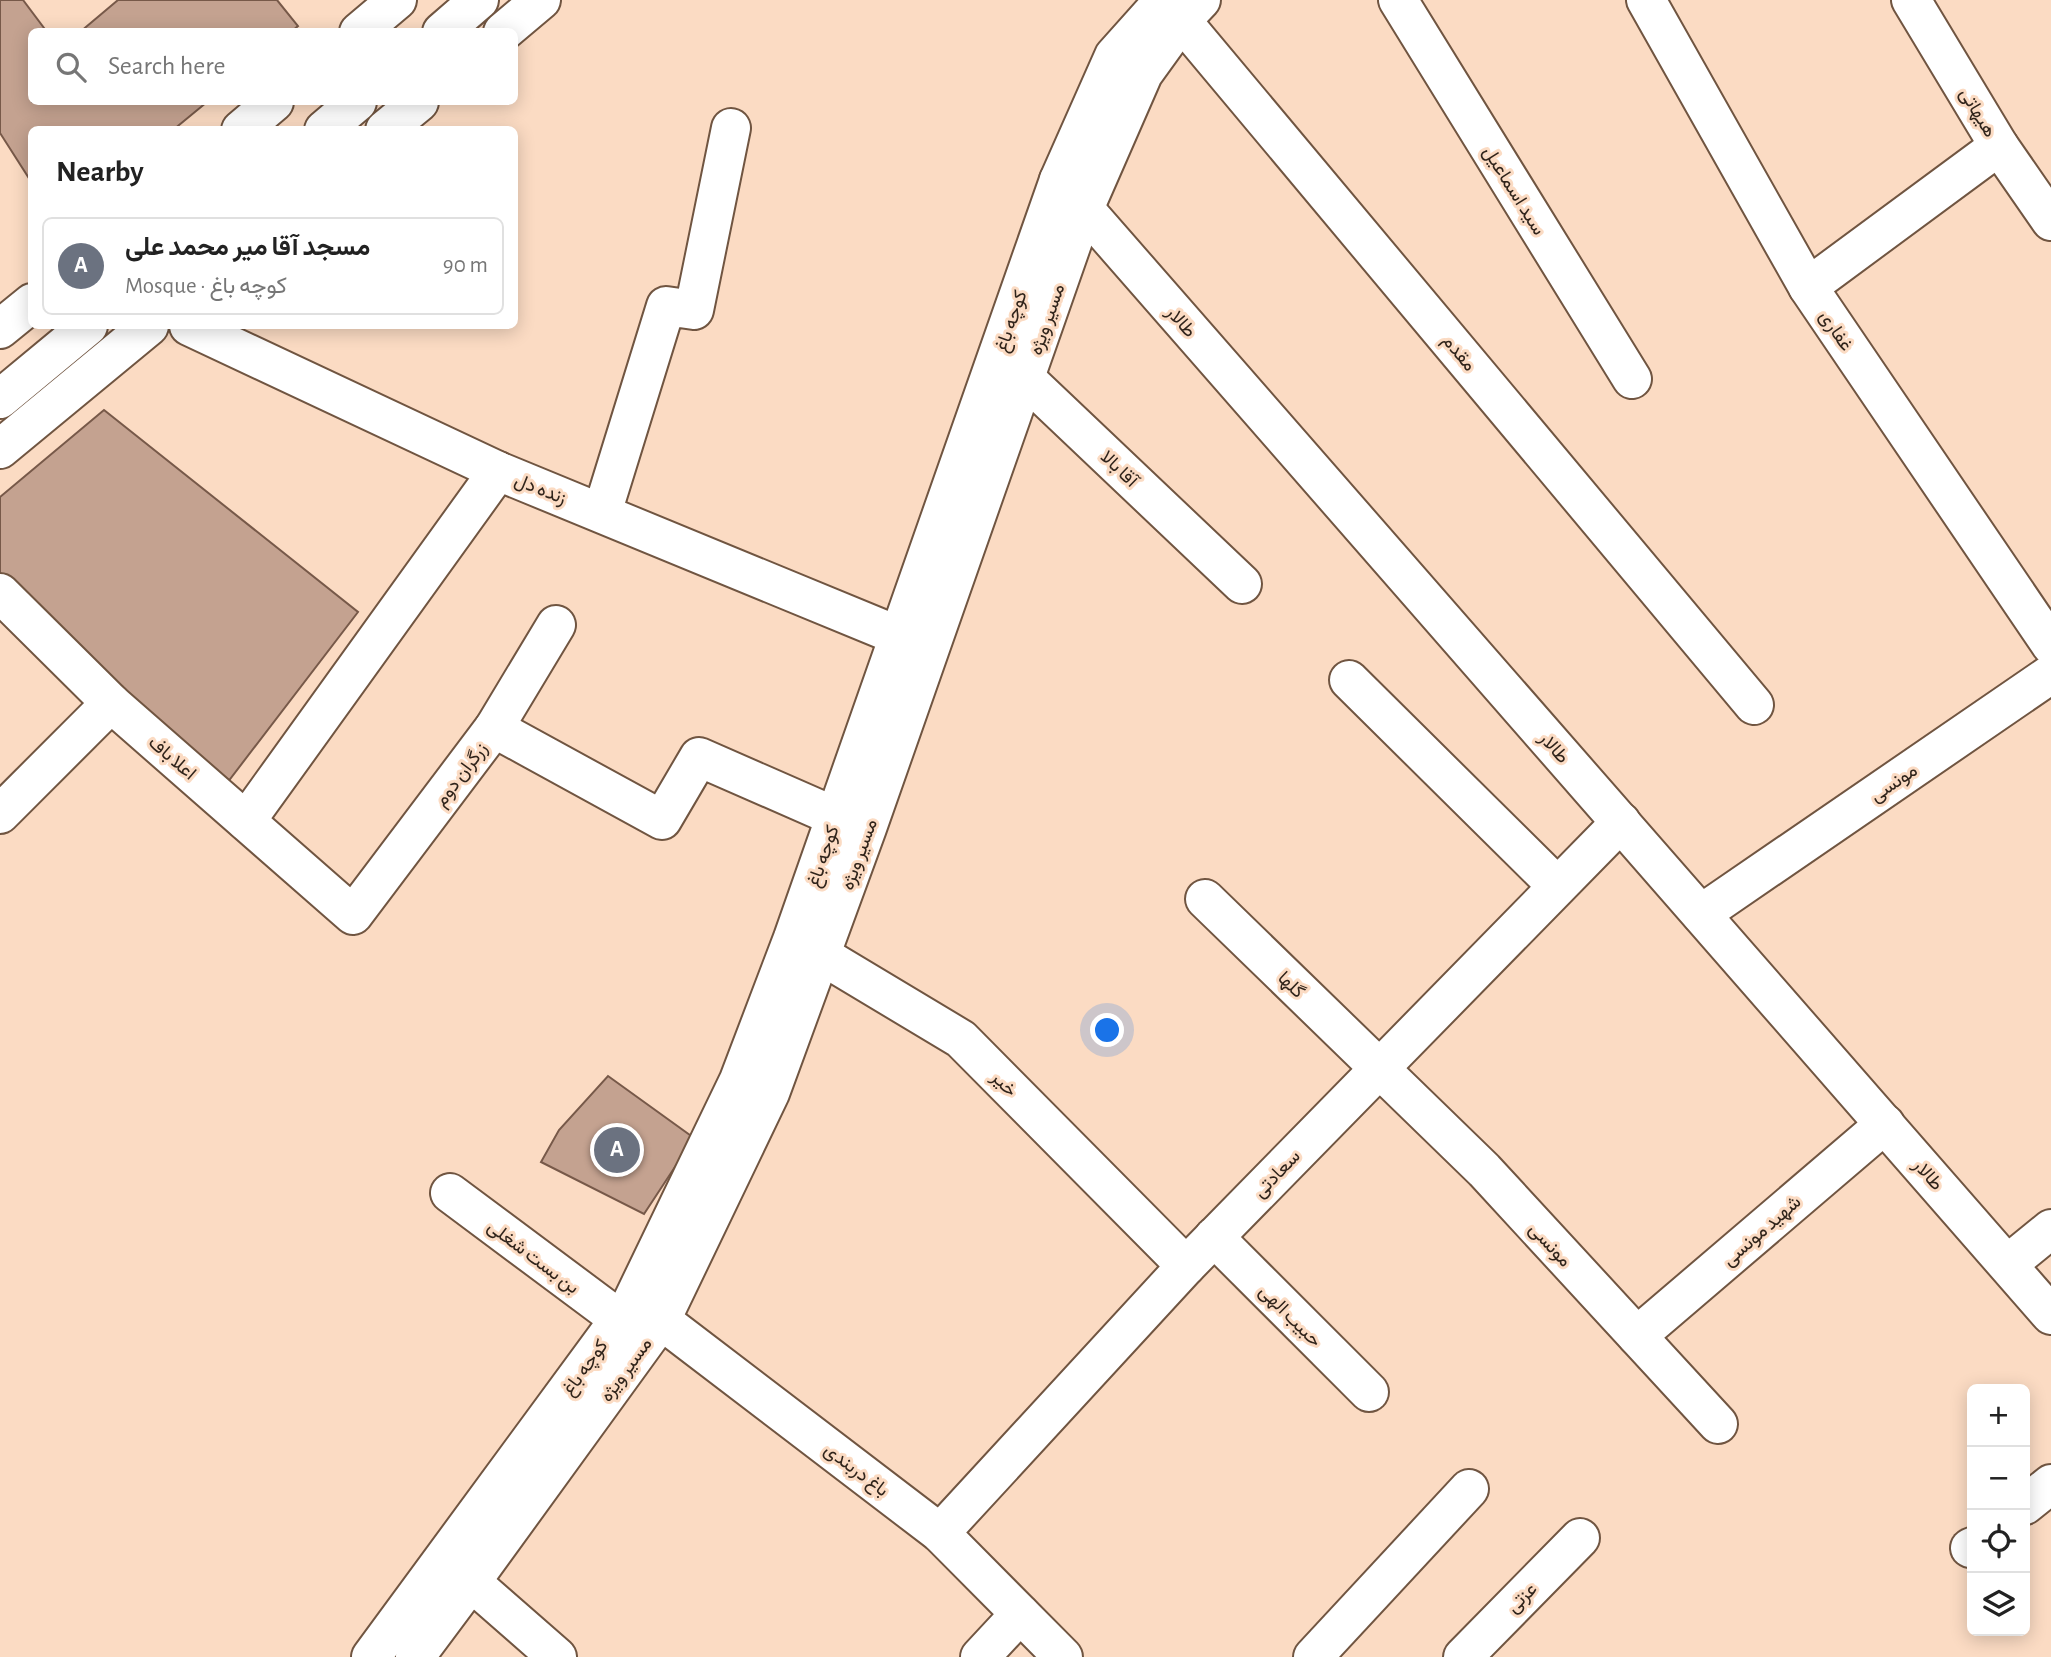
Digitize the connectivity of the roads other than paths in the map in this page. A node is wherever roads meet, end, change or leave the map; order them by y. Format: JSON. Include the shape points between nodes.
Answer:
{"nodes":[{"id":1,"x":397,"y":0,"type":"edge"},
{"id":2,"x":479,"y":0,"type":"edge"},
{"id":3,"x":541,"y":0,"type":"edge"},
{"id":4,"x":1398,"y":0,"type":"edge"},
{"id":5,"x":1646,"y":0,"type":"edge"},
{"id":6,"x":1911,"y":0,"type":"edge"},
{"id":7,"x":1178,"y":5,"type":"edge"},
{"id":8,"x":364,"y":28,"type":"edge"},
{"id":9,"x":447,"y":28,"type":"edge"},
{"id":10,"x":508,"y":28,"type":"edge"},
{"id":11,"x":270,"y":105,"type":"edge"},
{"id":12,"x":354,"y":105,"type":"edge"},
{"id":13,"x":415,"y":105,"type":"edge"},
{"id":14,"x":246,"y":126,"type":"edge"},
{"id":15,"x":329,"y":126,"type":"edge"},
{"id":16,"x":390,"y":126,"type":"edge"},
{"id":17,"x":731,"y":128,"type":"dead end"},
{"id":18,"x":1999,"y":146,"type":"junction"},
{"id":19,"x":1059,"y":180,"type":"junction"},
{"id":20,"x":1084,"y":209,"type":"junction"},
{"id":21,"x":2051,"y":221,"type":"edge"},
{"id":22,"x":1808,"y":287,"type":"junction"},
{"id":23,"x":28,"y":306,"type":"edge"},
{"id":24,"x":0,"y":329,"type":"edge"},
{"id":25,"x":84,"y":329,"type":"edge"},
{"id":26,"x":145,"y":329,"type":"edge"},
{"id":27,"x":196,"y":329,"type":"edge"},
{"id":28,"x":1012,"y":365,"type":"junction"},
{"id":29,"x":1632,"y":379,"type":"dead end"},
{"id":30,"x":0,"y":399,"type":"edge"},
{"id":31,"x":0,"y":449,"type":"edge"},
{"id":32,"x":498,"y":471,"type":"junction"},
{"id":33,"x":602,"y":513,"type":"junction"},
{"id":34,"x":1242,"y":584,"type":"dead end"},
{"id":35,"x":0,"y":593,"type":"edge"},
{"id":36,"x":556,"y":625,"type":"dead end"},
{"id":37,"x":899,"y":636,"type":"junction"},
{"id":38,"x":2051,"y":645,"type":"edge"},
{"id":39,"x":2051,"y":674,"type":"edge"},
{"id":40,"x":1349,"y":680,"type":"dead end"},
{"id":41,"x":111,"y":703,"type":"junction"},
{"id":42,"x":1754,"y":705,"type":"dead end"},
{"id":43,"x":494,"y":728,"type":"junction"},
{"id":44,"x":0,"y":814,"type":"edge"},
{"id":45,"x":836,"y":817,"type":"junction"},
{"id":46,"x":246,"y":821,"type":"junction"},
{"id":47,"x":1621,"y":822,"type":"junction"},
{"id":48,"x":1558,"y":886,"type":"junction"},
{"id":49,"x":1205,"y":899,"type":"dead end"},
{"id":50,"x":1701,"y":914,"type":"junction"},
{"id":51,"x":353,"y":915,"type":"joint"},
{"id":52,"x":808,"y":946,"type":"junction"},
{"id":53,"x":1379,"y":1069,"type":"junction"},
{"id":54,"x":1885,"y":1124,"type":"junction"},
{"id":55,"x":450,"y":1193,"type":"dead end"},
{"id":56,"x":2051,"y":1228,"type":"edge"},
{"id":57,"x":1214,"y":1237,"type":"junction"},
{"id":58,"x":2008,"y":1265,"type":"junction"},
{"id":59,"x":1186,"y":1266,"type":"junction"},
{"id":60,"x":637,"y":1314,"type":"junction"},
{"id":61,"x":2051,"y":1315,"type":"edge"},
{"id":62,"x":1637,"y":1336,"type":"junction"},
{"id":63,"x":1369,"y":1392,"type":"dead end"},
{"id":64,"x":1718,"y":1424,"type":"dead end"},
{"id":65,"x":2051,"y":1484,"type":"edge"},
{"id":66,"x":1469,"y":1489,"type":"dead end"},
{"id":67,"x":2030,"y":1501,"type":"edge"},
{"id":68,"x":940,"y":1533,"type":"junction"},
{"id":69,"x":1580,"y":1538,"type":"dead end"},
{"id":70,"x":458,"y":1570,"type":"junction"},
{"id":71,"x":1020,"y":1614,"type":"junction"},
{"id":72,"x":371,"y":1657,"type":"edge"},
{"id":73,"x":415,"y":1657,"type":"edge"},
{"id":74,"x":557,"y":1657,"type":"edge"},
{"id":75,"x":980,"y":1657,"type":"edge"},
{"id":76,"x":1063,"y":1657,"type":"edge"},
{"id":77,"x":1313,"y":1657,"type":"edge"},
{"id":78,"x":1463,"y":1657,"type":"edge"}],
"edges":[{"from":1,"to":8,"type":"main road"},
{"from":2,"to":9,"type":"main road"},
{"from":3,"to":10,"type":"main road"},
{"from":4,"to":29,"type":"main road","name":"سید اسماعیل"},
{"from":5,"to":22,"type":"main road","name":"غفاری"},
{"from":6,"to":18,"type":"main road","name":"هیهاتی"},
{"from":7,"to":19,"type":"main road","name":"کوچه باغ","via":[[1114,56]]},
{"from":7,"to":20,"type":"main road","name":"مسیر ویژه"},
{"from":7,"to":42,"type":"main road","name":"مقدم"},
{"from":11,"to":14,"type":"main road"},
{"from":12,"to":15,"type":"main road"},
{"from":13,"to":16,"type":"main road"},
{"from":17,"to":33,"type":"main road","via":[[694,310],[666,306]]},
{"from":18,"to":21,"type":"main road","name":"هیهاتی"},
{"from":18,"to":22,"type":"main road"},
{"from":19,"to":20,"type":"main road","name":"طالار"},
{"from":19,"to":28,"type":"main road","name":"کوچه باغ"},
{"from":20,"to":28,"type":"main road","name":"مسیر ویژه"},
{"from":20,"to":47,"type":"main road","name":"طالار"},
{"from":22,"to":38,"type":"main road","name":"غفاری"},
{"from":23,"to":24,"type":"main road"},
{"from":25,"to":30,"type":"main road"},
{"from":26,"to":31,"type":"main road"},
{"from":27,"to":32,"type":"main road","name":"زنده دل"},
{"from":28,"to":34,"type":"main road","name":"آقا بالا"},
{"from":28,"to":37,"type":"main road","name":"کوچه باغ"},
{"from":28,"to":52,"type":"main road","name":"مسیر ویژه"},
{"from":32,"to":33,"type":"main road","name":"زنده دل"},
{"from":32,"to":46,"type":"main road"},
{"from":33,"to":37,"type":"main road","name":"زنده دل"},
{"from":35,"to":41,"type":"main road","name":"اعلا باف"},
{"from":36,"to":43,"type":"main road","name":"زرگران دوم"},
{"from":37,"to":45,"type":"main road","name":"کوچه باغ"},
{"from":39,"to":50,"type":"main road","name":"مونسی"},
{"from":40,"to":48,"type":"main road"},
{"from":41,"to":44,"type":"main road"},
{"from":41,"to":46,"type":"main road","name":"اعلا باف"},
{"from":43,"to":45,"type":"main road","via":[[662,820],[699,757]]},
{"from":43,"to":51,"type":"main road","name":"زرگران دوم"},
{"from":45,"to":52,"type":"main road","name":"کوچه باغ"},
{"from":46,"to":51,"type":"main road","name":"اعلا باف"},
{"from":47,"to":48,"type":"main road","name":"سعادتی"},
{"from":47,"to":50,"type":"main road","name":"طالار"},
{"from":48,"to":53,"type":"main road","name":"سعادتی"},
{"from":49,"to":53,"type":"main road","name":"گلها"},
{"from":50,"to":54,"type":"main road","name":"طالار"},
{"from":52,"to":59,"type":"main road","name":"خیر","via":[[961,1039]]},
{"from":52,"to":60,"type":"main road","name":"کوچه باغ","via":[[739,1080]]},
{"from":53,"to":57,"type":"main road","name":"سعادتی"},
{"from":53,"to":62,"type":"main road","name":"مونسی","via":[[1484,1171]]},
{"from":54,"to":58,"type":"main road","name":"طالار"},
{"from":54,"to":62,"type":"main road","name":"شهید مونسی"},
{"from":55,"to":60,"type":"main road","name":"بن بست شغلی"},
{"from":56,"to":58,"type":"main road"},
{"from":57,"to":59,"type":"main road","name":"سعادتی"},
{"from":57,"to":63,"type":"main road","name":"حبیب الهی"},
{"from":58,"to":61,"type":"main road","name":"طالار"},
{"from":59,"to":68,"type":"main road","name":"سعادتی"},
{"from":60,"to":68,"type":"main road","name":"باغ دربندی"},
{"from":60,"to":70,"type":"main road","name":"کوچه باغ"},
{"from":62,"to":64,"type":"main road","name":"مونسی"},
{"from":65,"to":67,"type":"main road"},
{"from":66,"to":77,"type":"main road"},
{"from":68,"to":71,"type":"main road","name":"باغ دربندی"},
{"from":69,"to":78,"type":"main road","name":"عزتی"},
{"from":70,"to":72,"type":"main road","name":"کوچه باغ"},
{"from":70,"to":73,"type":"main road"},
{"from":70,"to":74,"type":"main road"},
{"from":71,"to":75,"type":"main road"},
{"from":71,"to":76,"type":"main road","name":"باغ دربندی"}]}
